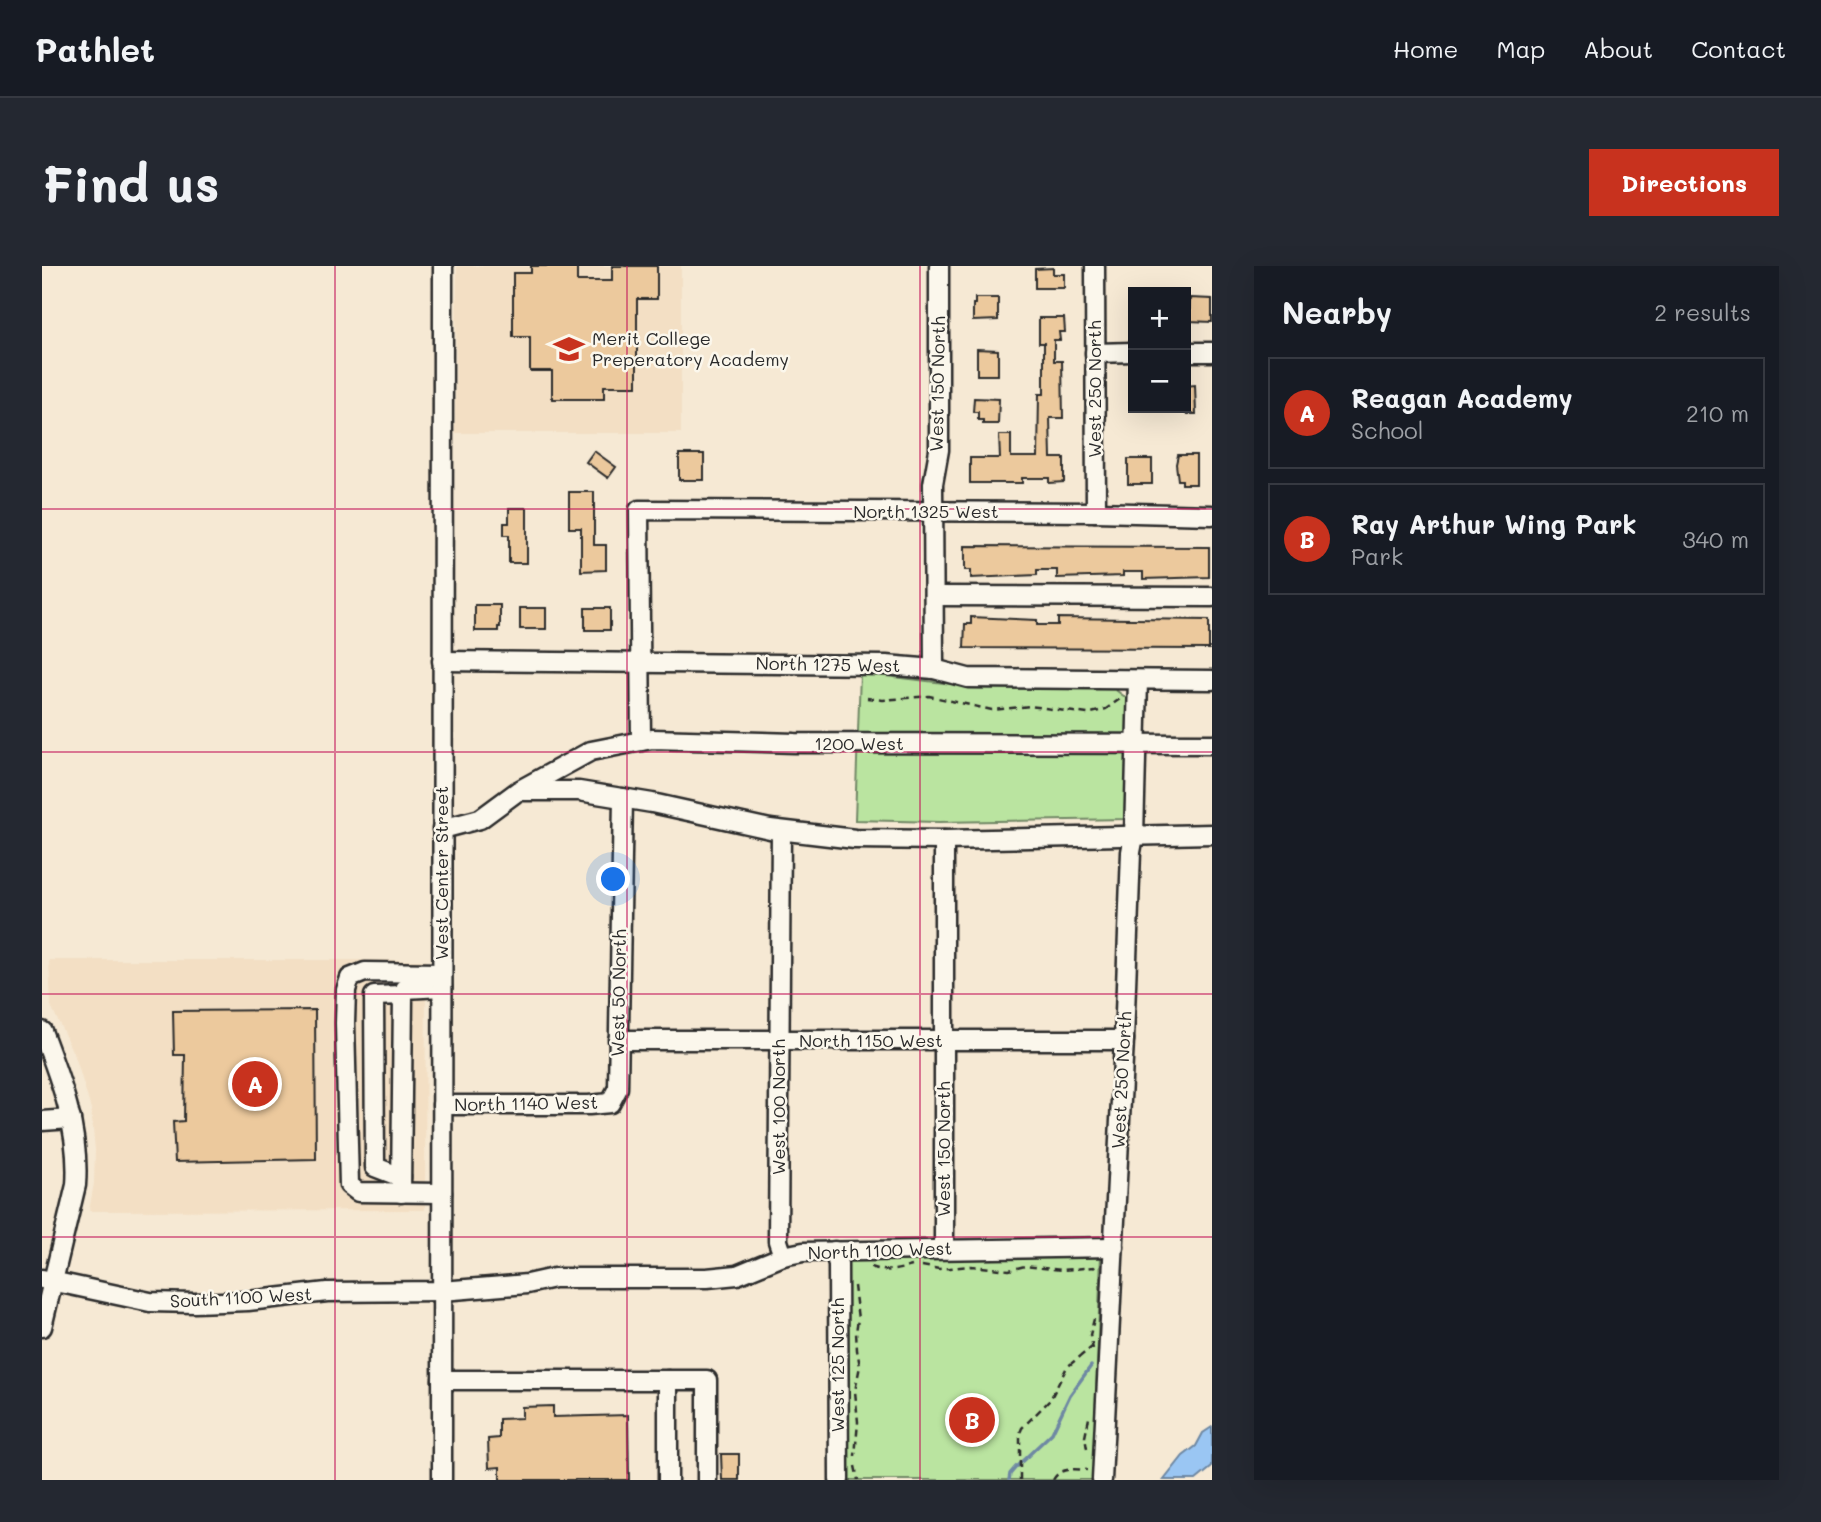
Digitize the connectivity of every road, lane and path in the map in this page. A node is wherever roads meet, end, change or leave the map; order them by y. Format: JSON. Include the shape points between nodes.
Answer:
{"nodes":[{"id":1,"x":443,"y":266,"type":"edge"},
{"id":2,"x":939,"y":266,"type":"edge"},
{"id":3,"x":1095,"y":266,"type":"edge"},
{"id":4,"x":1128,"y":352,"type":"edge"},
{"id":5,"x":1191,"y":352,"type":"edge"},
{"id":6,"x":1212,"y":352,"type":"edge"},
{"id":7,"x":1095,"y":353,"type":"junction"},
{"id":8,"x":933,"y":512,"type":"junction"},
{"id":9,"x":1096,"y":512,"type":"junction"},
{"id":10,"x":1212,"y":515,"type":"edge"},
{"id":11,"x":934,"y":596,"type":"junction"},
{"id":12,"x":1212,"y":597,"type":"edge"},
{"id":13,"x":442,"y":662,"type":"junction"},
{"id":14,"x":639,"y":662,"type":"junction"},
{"id":15,"x":934,"y":670,"type":"junction"},
{"id":16,"x":1138,"y":680,"type":"junction"},
{"id":17,"x":1212,"y":680,"type":"edge"},
{"id":18,"x":867,"y":698,"type":"dead end"},
{"id":19,"x":1119,"y":699,"type":"dead end"},
{"id":20,"x":641,"y":741,"type":"junction"},
{"id":21,"x":1136,"y":744,"type":"junction"},
{"id":22,"x":1212,"y":744,"type":"edge"},
{"id":23,"x":518,"y":791,"type":"junction"},
{"id":24,"x":623,"y":798,"type":"junction"},
{"id":25,"x":442,"y":830,"type":"junction"},
{"id":26,"x":781,"y":831,"type":"junction"},
{"id":27,"x":1212,"y":834,"type":"edge"},
{"id":28,"x":1134,"y":836,"type":"junction"},
{"id":29,"x":944,"y":841,"type":"junction"},
{"id":30,"x":442,"y":980,"type":"junction"},
{"id":31,"x":403,"y":995,"type":"junction"},
{"id":32,"x":42,"y":1031,"type":"edge"},
{"id":33,"x":618,"y":1040,"type":"junction"},
{"id":34,"x":943,"y":1040,"type":"junction"},
{"id":35,"x":1124,"y":1040,"type":"junction"},
{"id":36,"x":779,"y":1042,"type":"junction"},
{"id":37,"x":610,"y":1102,"type":"joint"},
{"id":38,"x":442,"y":1105,"type":"junction"},
{"id":39,"x":71,"y":1119,"type":"junction"},
{"id":40,"x":42,"y":1121,"type":"edge"},
{"id":41,"x":401,"y":1185,"type":"junction"},
{"id":42,"x":442,"y":1193,"type":"junction"},
{"id":43,"x":1114,"y":1247,"type":"junction"},
{"id":44,"x":944,"y":1248,"type":"junction"},
{"id":45,"x":834,"y":1251,"type":"junction"},
{"id":46,"x":783,"y":1256,"type":"junction"},
{"id":47,"x":863,"y":1266,"type":"dead end"},
{"id":48,"x":1088,"y":1266,"type":"dead end"},
{"id":49,"x":854,"y":1278,"type":"dead end"},
{"id":50,"x":48,"y":1280,"type":"edge"},
{"id":51,"x":442,"y":1291,"type":"junction"},
{"id":52,"x":42,"y":1327,"type":"edge"},
{"id":53,"x":1092,"y":1347,"type":"dead end"},
{"id":54,"x":442,"y":1380,"type":"junction"},
{"id":55,"x":668,"y":1380,"type":"junction"},
{"id":56,"x":1095,"y":1475,"type":"edge"},
{"id":57,"x":442,"y":1480,"type":"edge"},
{"id":58,"x":668,"y":1480,"type":"edge"},
{"id":59,"x":707,"y":1480,"type":"edge"},
{"id":60,"x":839,"y":1480,"type":"edge"},
{"id":61,"x":858,"y":1480,"type":"edge"},
{"id":62,"x":1020,"y":1480,"type":"edge"},
{"id":63,"x":1053,"y":1480,"type":"edge"}],
"edges":[{"from":1,"to":13,"type":"street","name":"West Center Street"},
{"from":2,"to":8,"type":"street","name":"West 150 North","via":[[939,450]]},
{"from":3,"to":7,"type":"street","name":"West 250 North"},
{"from":4,"to":7,"type":"street"},
{"from":5,"to":6,"type":"street"},
{"from":7,"to":9,"type":"street","name":"West 250 North"},
{"from":8,"to":9,"type":"street","name":"North 1325 West"},
{"from":8,"to":11,"type":"street","name":"West 150 North"},
{"from":8,"to":14,"type":"street","name":"North 1325 West","via":[[639,510]]},
{"from":9,"to":10,"type":"street","name":"North 1325 West"},
{"from":11,"to":12,"type":"street"},
{"from":11,"to":15,"type":"street","name":"West 150 North"},
{"from":13,"to":14,"type":"street","name":"North 1275 West"},
{"from":13,"to":25,"type":"street","name":"West Center Street"},
{"from":14,"to":15,"type":"street","name":"North 1275 West","via":[[886,665]]},
{"from":14,"to":20,"type":"street"},
{"from":15,"to":16,"type":"street","name":"North 1275 West","via":[[968,678]]},
{"from":16,"to":17,"type":"street","name":"North 1275 West"},
{"from":16,"to":21,"type":"street","name":"West 250 North"},
{"from":18,"to":19,"type":"path","via":[[929,696],[992,710],[1030,706],[1088,714]]},
{"from":20,"to":21,"type":"street","name":"1200 West"},
{"from":20,"to":23,"type":"street","name":"1200 West","via":[[591,751]]},
{"from":21,"to":22,"type":"street","name":"1200 West"},
{"from":21,"to":28,"type":"street","name":"West 250 North"},
{"from":23,"to":24,"type":"street","via":[[579,791]]},
{"from":23,"to":25,"type":"street","name":"1200 West","via":[[480,819]]},
{"from":24,"to":26,"type":"street"},
{"from":24,"to":33,"type":"street","name":"West 50 North"},
{"from":25,"to":30,"type":"street","name":"West Center Street"},
{"from":26,"to":29,"type":"street"},
{"from":26,"to":36,"type":"street","name":"West 100 North"},
{"from":27,"to":28,"type":"street"},
{"from":28,"to":29,"type":"street"},
{"from":28,"to":35,"type":"street","name":"West 250 North"},
{"from":29,"to":34,"type":"street","name":"West 150 North"},
{"from":30,"to":31,"type":"street","via":[[405,989]]},
{"from":30,"to":38,"type":"street","name":"West Center Street"},
{"from":30,"to":41,"type":"street","via":[[365,972],[350,978],[346,990],[349,1185],[358,1192]]},
{"from":31,"to":41,"type":"street"},
{"from":31,"to":41,"type":"street","via":[[374,996],[374,1167]]},
{"from":32,"to":39,"type":"street"},
{"from":33,"to":36,"type":"street","name":"North 1150 West"},
{"from":33,"to":37,"type":"street","name":"West 50 North","via":[[618,1088]]},
{"from":34,"to":35,"type":"street","name":"North 1150 West"},
{"from":34,"to":36,"type":"street","name":"North 1150 West"},
{"from":34,"to":44,"type":"street","name":"West 150 North"},
{"from":35,"to":43,"type":"street","name":"West 250 North"},
{"from":36,"to":46,"type":"street","name":"West 100 North","via":[[778,1241]]},
{"from":37,"to":38,"type":"street","name":"North 1140 West"},
{"from":38,"to":42,"type":"street","name":"West Center Street"},
{"from":39,"to":40,"type":"street"},
{"from":39,"to":50,"type":"street","via":[[76,1185]]},
{"from":41,"to":42,"type":"street"},
{"from":42,"to":51,"type":"street","name":"West Center Street"},
{"from":43,"to":44,"type":"street","name":"North 1100 West"},
{"from":43,"to":56,"type":"street","name":"West 250 North"},
{"from":44,"to":45,"type":"street","name":"North 1100 West"},
{"from":45,"to":46,"type":"street","name":"North 1100 West"},
{"from":45,"to":60,"type":"street","name":"West 125 North","via":[[838,1264]]},
{"from":46,"to":51,"type":"street","name":"North 1100 West","via":[[737,1275],[554,1278]]},
{"from":47,"to":48,"type":"path","via":[[895,1272],[921,1266],[1009,1270]]},
{"from":49,"to":61,"type":"path","via":[[860,1366],[855,1391]]},
{"from":50,"to":51,"type":"street","name":"South 1100 West","via":[[150,1302]]},
{"from":50,"to":52,"type":"street"},
{"from":51,"to":54,"type":"street","name":"West Center Street"},
{"from":53,"to":62,"type":"path","via":[[1068,1367],[1050,1400],[1022,1428]]},
{"from":54,"to":55,"type":"street"},
{"from":54,"to":57,"type":"street","name":"West Center Street"},
{"from":55,"to":58,"type":"street"},
{"from":55,"to":59,"type":"street","via":[[707,1380]]},
{"from":56,"to":63,"type":"path","via":[[1069,1469]]}]}
